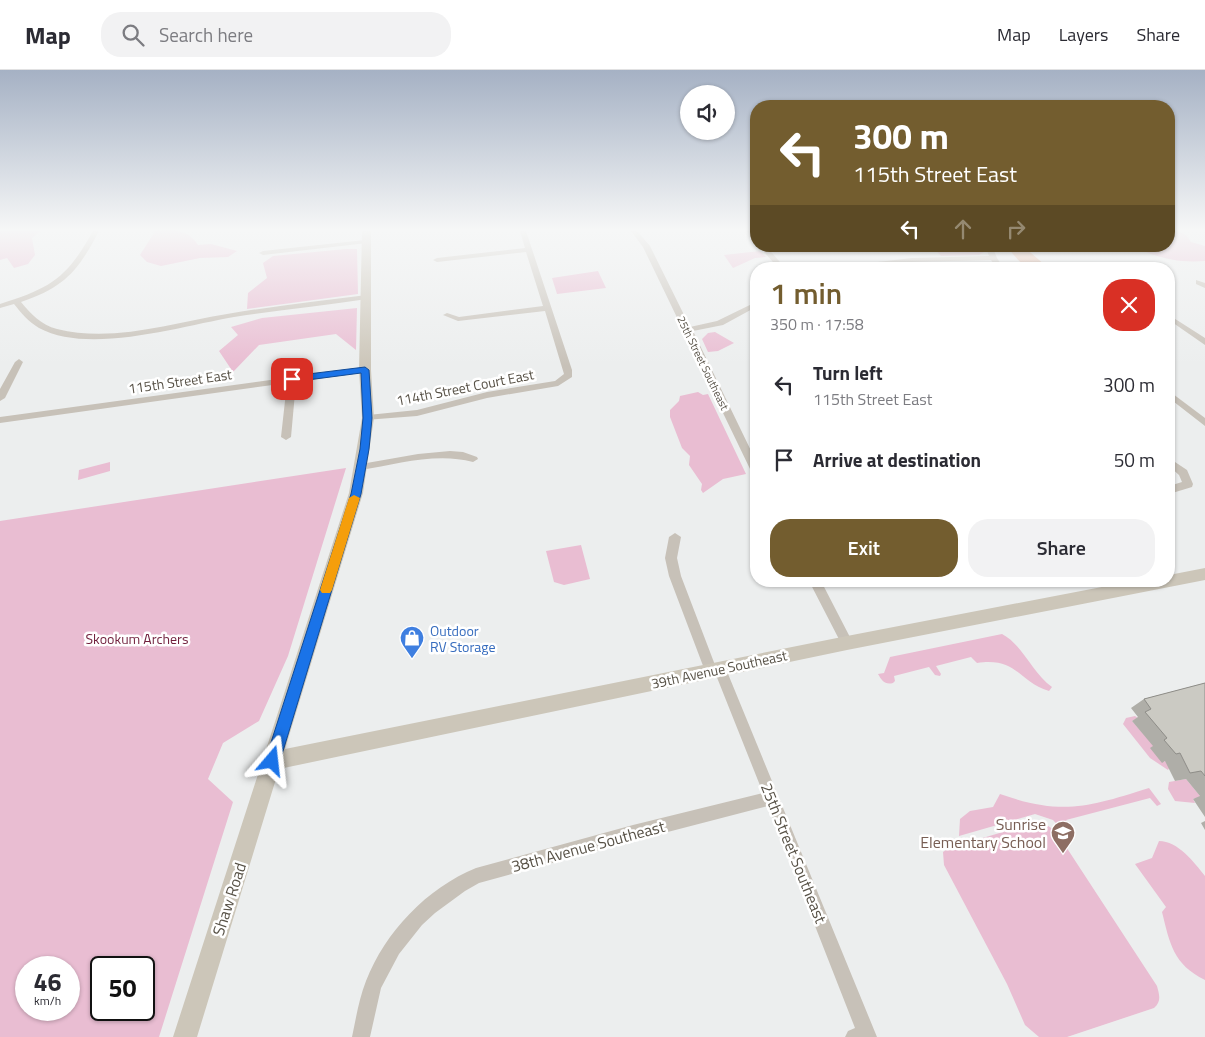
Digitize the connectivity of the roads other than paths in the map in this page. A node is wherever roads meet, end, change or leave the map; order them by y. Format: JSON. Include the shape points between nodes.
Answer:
{"nodes":[{"id":1,"x":65,"y":276,"type":"edge"},
{"id":2,"x":366,"y":276,"type":"edge"},
{"id":3,"x":538,"y":276,"type":"edge"},
{"id":4,"x":661,"y":276,"type":"edge"},
{"id":5,"x":367,"y":298,"type":"junction"},
{"id":6,"x":16,"y":302,"type":"junction"},
{"id":7,"x":0,"y":306,"type":"edge"},
{"id":8,"x":750,"y":307,"type":"edge"},
{"id":9,"x":548,"y":308,"type":"junction"},
{"id":10,"x":447,"y":315,"type":"dead end"},
{"id":11,"x":1175,"y":321,"type":"edge"},
{"id":12,"x":687,"y":330,"type":"junction"},
{"id":13,"x":1205,"y":342,"type":"edge"},
{"id":14,"x":19,"y":362,"type":"dead end"},
{"id":15,"x":365,"y":370,"type":"junction"},
{"id":16,"x":292,"y":379,"type":"junction"},
{"id":17,"x":0,"y":398,"type":"edge"},
{"id":18,"x":1175,"y":399,"type":"edge"},
{"id":19,"x":368,"y":418,"type":"junction"},
{"id":20,"x":0,"y":420,"type":"edge"},
{"id":21,"x":1205,"y":423,"type":"edge"},
{"id":22,"x":286,"y":436,"type":"dead end"},
{"id":23,"x":472,"y":459,"type":"dead end"},
{"id":24,"x":750,"y":459,"type":"edge"},
{"id":25,"x":1175,"y":466,"type":"edge"},
{"id":26,"x":361,"y":467,"type":"junction"},
{"id":27,"x":1175,"y":488,"type":"edge"},
{"id":28,"x":675,"y":537,"type":"dead end"},
{"id":29,"x":1205,"y":574,"type":"edge"},
{"id":30,"x":1175,"y":580,"type":"edge"},
{"id":31,"x":818,"y":587,"type":"edge"},
{"id":32,"x":1137,"y":587,"type":"edge"},
{"id":33,"x":847,"y":643,"type":"junction"},
{"id":34,"x":715,"y":670,"type":"junction"},
{"id":35,"x":272,"y":761,"type":"junction"},
{"id":36,"x":772,"y":798,"type":"junction"},
{"id":37,"x":862,"y":1036,"type":"edge"},
{"id":38,"x":185,"y":1037,"type":"edge"},
{"id":39,"x":361,"y":1037,"type":"edge"}],
"edges":[{"from":1,"to":6,"type":"street"},
{"from":2,"to":5,"type":"main road","name":"Shaw Road"},
{"from":3,"to":9,"type":"street"},
{"from":4,"to":12,"type":"street","name":"25th Street Southeast"},
{"from":5,"to":6,"type":"street","via":[[226,316],[130,334],[93,335],[62,333],[42,327],[32,321]]},
{"from":5,"to":15,"type":"main road","name":"Shaw Road"},
{"from":6,"to":7,"type":"street"},
{"from":8,"to":12,"type":"street","via":[[720,323]]},
{"from":9,"to":10,"type":"street","via":[[458,319]]},
{"from":9,"to":19,"type":"street","name":"114th Street Court East","via":[[569,375],[558,383],[487,395],[442,408]]},
{"from":11,"to":13,"type":"street"},
{"from":12,"to":24,"type":"street","name":"25th Street Southeast"},
{"from":14,"to":17,"type":"street"},
{"from":15,"to":16,"type":"street","name":"115th Street East"},
{"from":15,"to":19,"type":"main road","name":"Shaw Road"},
{"from":16,"to":20,"type":"street","name":"115th Street East"},
{"from":16,"to":22,"type":"street"},
{"from":18,"to":21,"type":"street"},
{"from":19,"to":26,"type":"main road","name":"Shaw Road"},
{"from":23,"to":26,"type":"street","via":[[448,454]]},
{"from":25,"to":27,"type":"street","via":[[1188,484]]},
{"from":26,"to":35,"type":"main road","name":"Shaw Road","via":[[356,494]]},
{"from":28,"to":34,"type":"street","name":"25th Street Southeast","via":[[671,558],[675,576]]},
{"from":29,"to":30,"type":"main road","name":"39th Avenue Southeast"},
{"from":31,"to":33,"type":"street"},
{"from":32,"to":33,"type":"main road","name":"39th Avenue Southeast"},
{"from":33,"to":34,"type":"main road","name":"39th Avenue Southeast"},
{"from":34,"to":35,"type":"main road","name":"39th Avenue Southeast"},
{"from":34,"to":36,"type":"street","name":"25th Street Southeast"},
{"from":35,"to":38,"type":"main road","name":"Shaw Road"},
{"from":36,"to":37,"type":"street","name":"25th Street Southeast"},
{"from":36,"to":39,"type":"street","name":"38th Avenue Southeast","via":[[476,876],[440,897],[396,944],[378,974]]}]}
